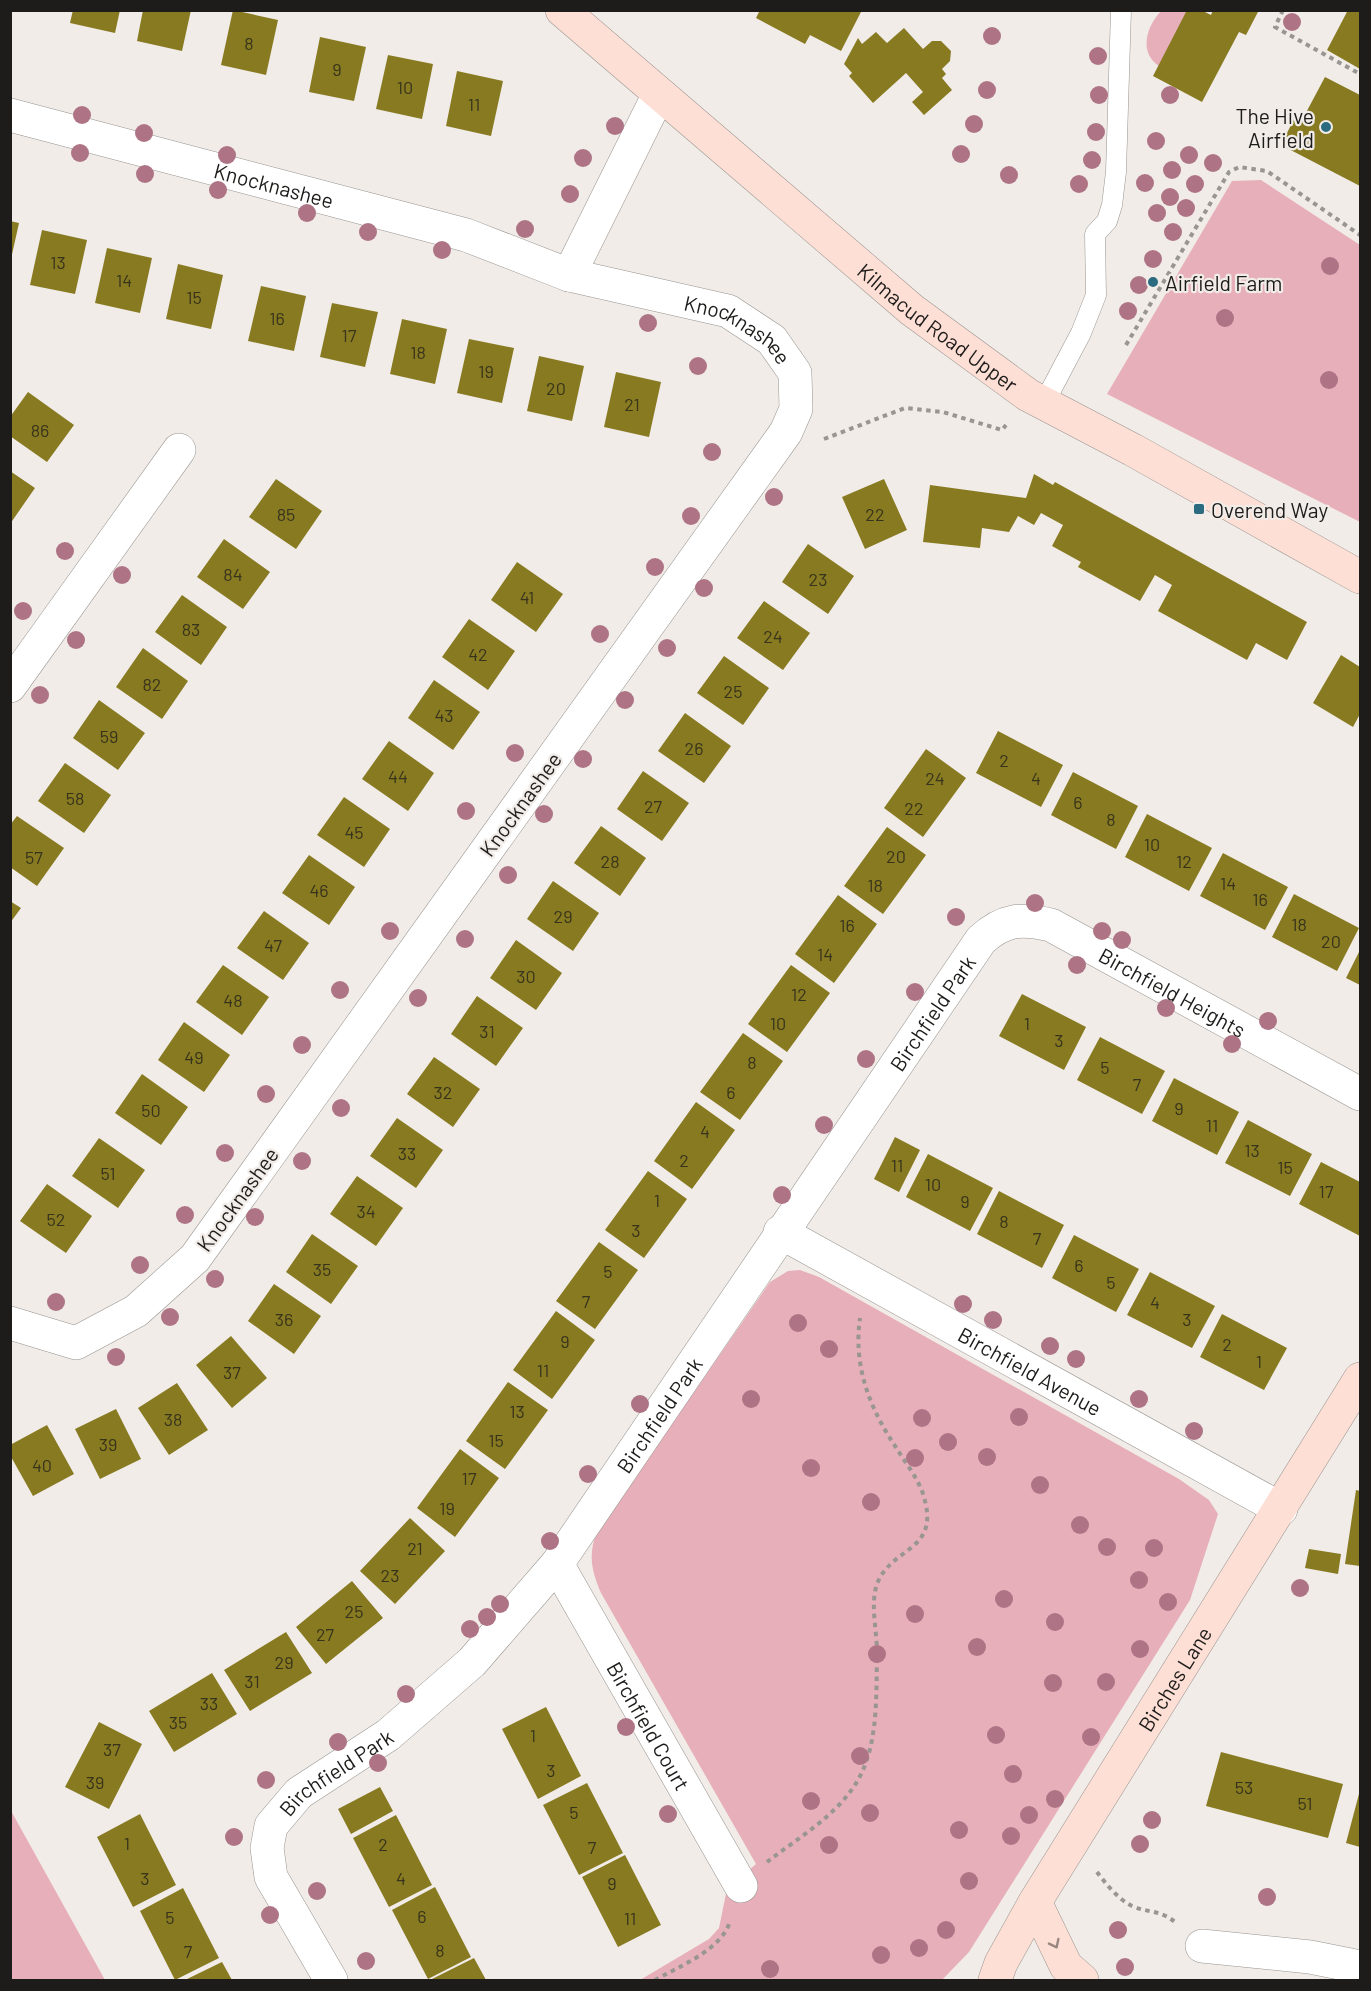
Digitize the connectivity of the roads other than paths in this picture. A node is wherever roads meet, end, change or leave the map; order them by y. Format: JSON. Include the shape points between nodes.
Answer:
{"nodes":[{"id":1,"x":562,"y":10,"type":"edge"},
{"id":2,"x":1121,"y":10,"type":"edge"},
{"id":3,"x":659,"y":94,"type":"junction"},
{"id":4,"x":10,"y":115,"type":"edge"},
{"id":5,"x":568,"y":275,"type":"junction"},
{"id":6,"x":1036,"y":400,"type":"junction"},
{"id":7,"x":179,"y":450,"type":"dead end"},
{"id":8,"x":1360,"y":577,"type":"edge"},
{"id":9,"x":10,"y":686,"type":"edge"},
{"id":10,"x":981,"y":940,"type":"joint"},
{"id":11,"x":1360,"y":1095,"type":"edge"},
{"id":12,"x":780,"y":1232,"type":"junction"},
{"id":13,"x":10,"y":1323,"type":"edge"},
{"id":14,"x":1360,"y":1379,"type":"edge"},
{"id":15,"x":1281,"y":1509,"type":"junction"},
{"id":16,"x":557,"y":1564,"type":"junction"},
{"id":17,"x":741,"y":1886,"type":"road end"},
{"id":18,"x":1035,"y":1902,"type":"junction"},
{"id":19,"x":1202,"y":1946,"type":"road end"},
{"id":20,"x":1360,"y":1967,"type":"edge"},
{"id":21,"x":332,"y":1980,"type":"edge"},
{"id":22,"x":995,"y":1980,"type":"edge"},
{"id":23,"x":1082,"y":1980,"type":"edge"}],
"edges":[{"from":1,"to":3,"type":"street","name":"Kilmacud Road Upper"},
{"from":2,"to":6,"type":"lane","via":[[1116,172],[1107,221],[1095,234],[1096,295],[1082,333]]},
{"from":3,"to":5,"type":"street"},
{"from":3,"to":6,"type":"street","name":"Kilmacud Road Upper","via":[[912,310]]},
{"from":4,"to":5,"type":"street","name":"Knocknashee","via":[[466,235]]},
{"from":5,"to":13,"type":"street","name":"Knocknashee","via":[[728,310],[772,340],[795,373],[796,408],[786,432],[195,1258],[136,1311],[76,1343]]},
{"from":6,"to":8,"type":"street","name":"Kilmacud Road Upper","via":[[1134,450]]},
{"from":7,"to":9,"type":"street"},
{"from":10,"to":11,"type":"street","name":"Birchfield Heights","via":[[996,926],[1016,921],[1051,925]]},
{"from":10,"to":12,"type":"street","name":"Birchfield Park"},
{"from":12,"to":15,"type":"street","name":"Birchfield Avenue"},
{"from":12,"to":16,"type":"street","name":"Birchfield Park"},
{"from":14,"to":15,"type":"street","name":"Birches Lane"},
{"from":15,"to":18,"type":"street","name":"Birches Lane"},
{"from":16,"to":17,"type":"street","name":"Birchfield Court"},
{"from":16,"to":21,"type":"street","name":"Birchfield Park","via":[[472,1662],[388,1735],[299,1793],[271,1826],[267,1848],[272,1877]]},
{"from":18,"to":22,"type":"street","name":"Birches Lane"},
{"from":18,"to":23,"type":"street","one_way":true,"via":[[1066,1966]]},
{"from":19,"to":20,"type":"street","via":[[1310,1957]]}]}
